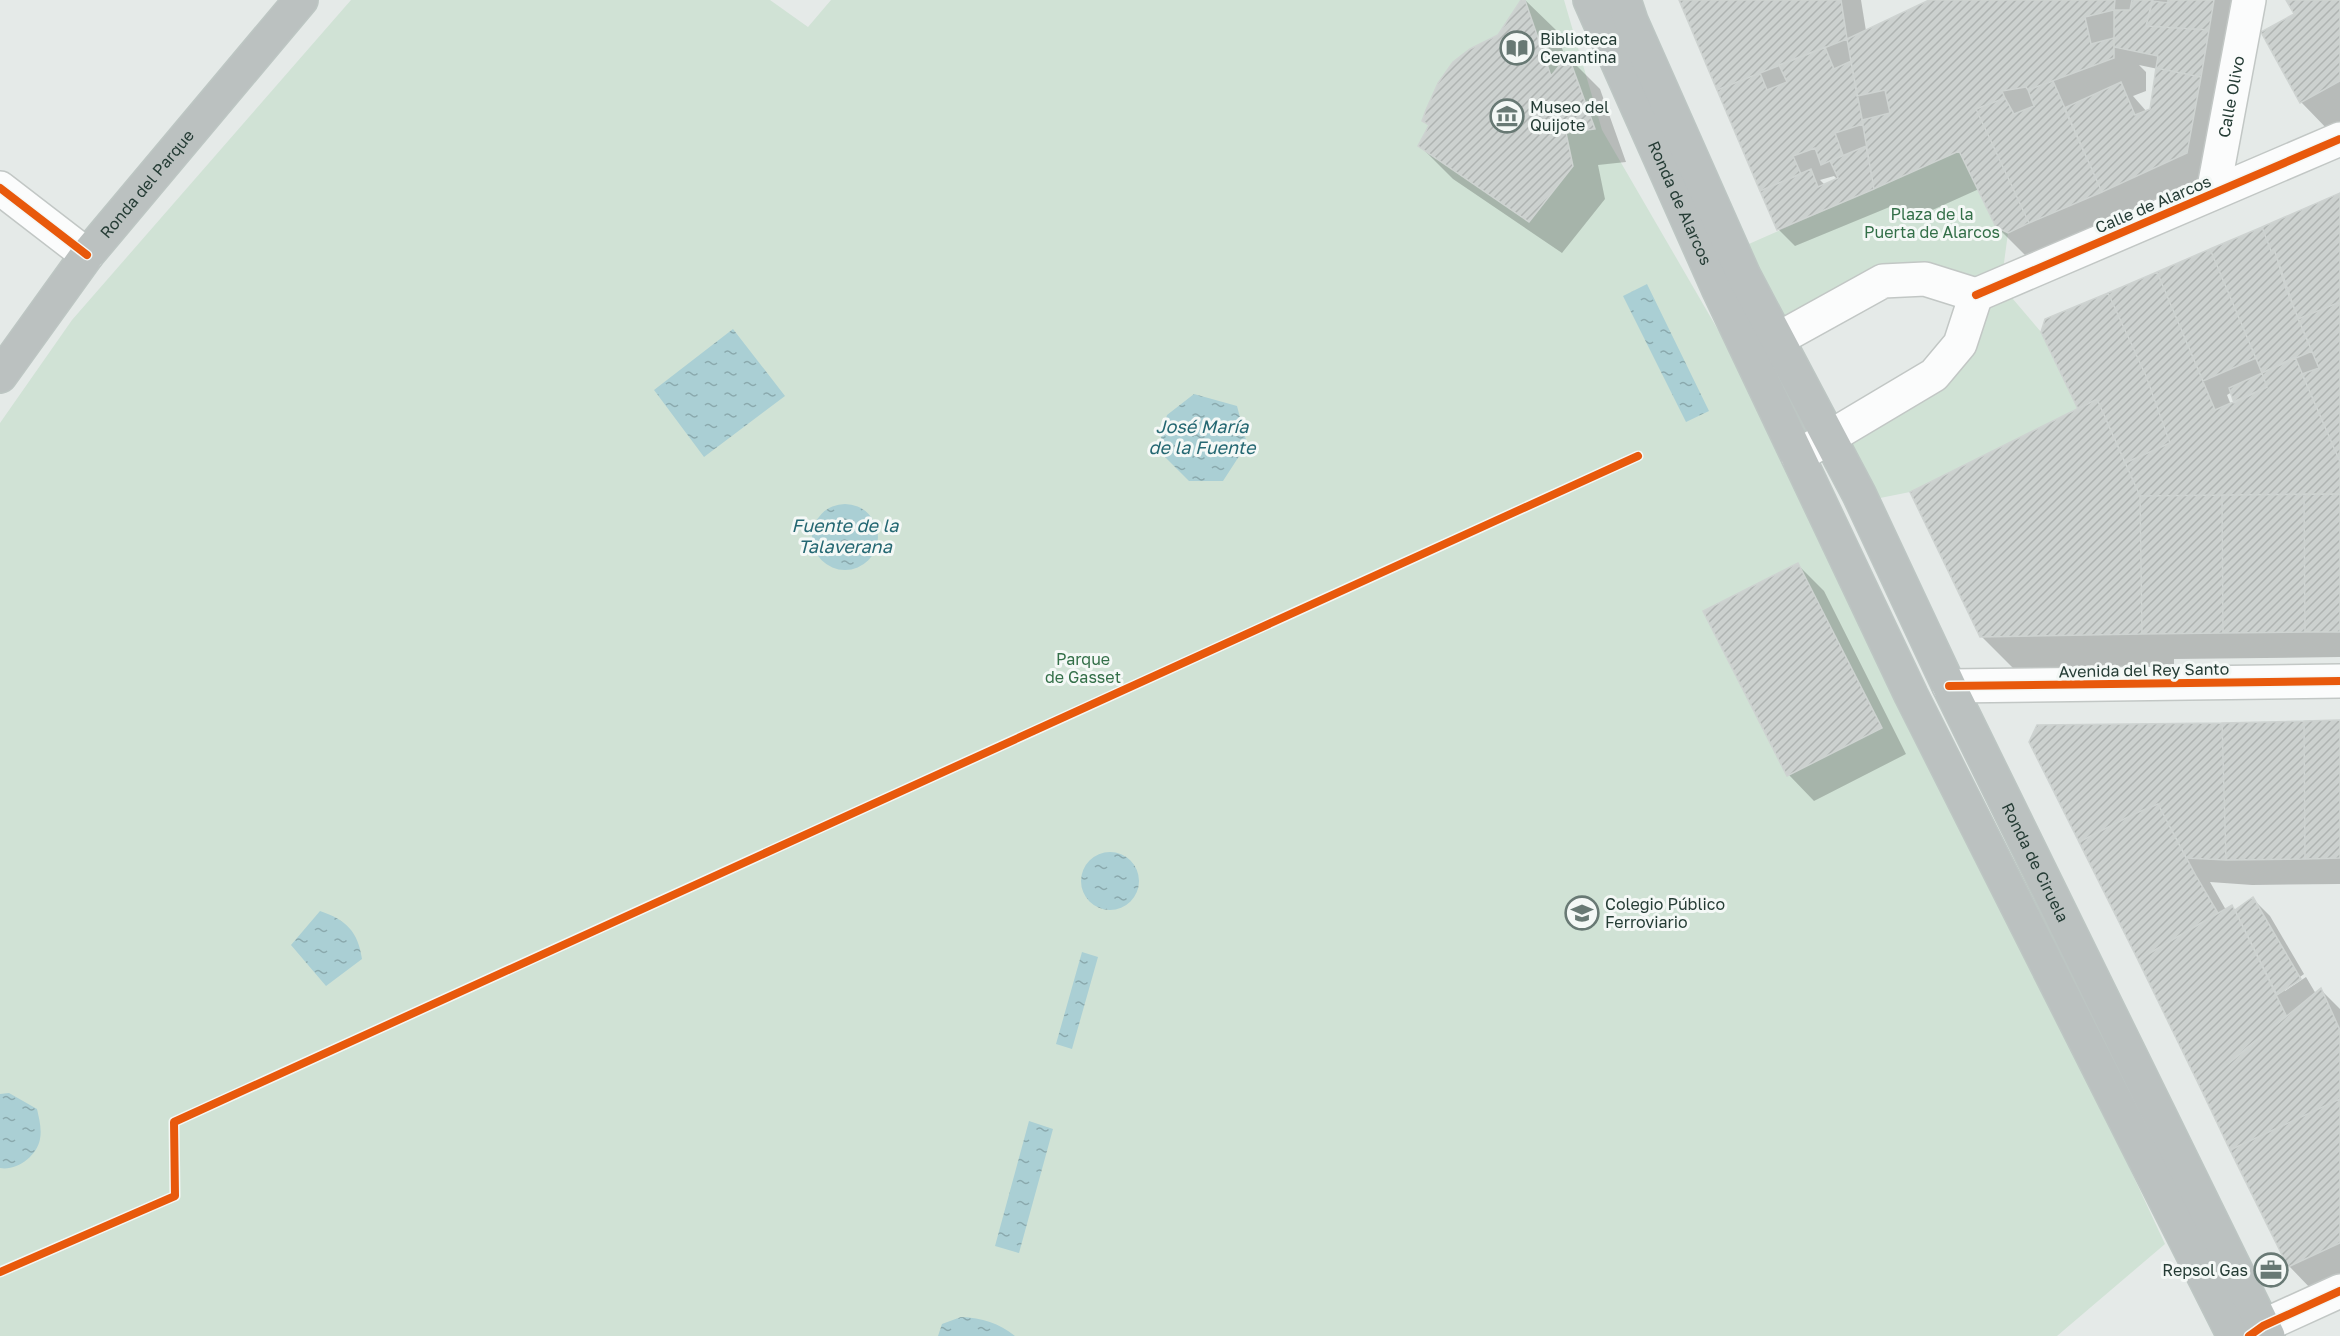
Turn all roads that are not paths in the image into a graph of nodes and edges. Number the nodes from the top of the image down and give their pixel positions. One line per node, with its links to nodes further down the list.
1 (301, 0): 8 (highway, Ronda del Parque)
2 (1590, 0): 10 (highway, Ronda de Alarcos)
3 (1624, 0): 10 (highway, Ronda de Alarcos)
4 (2249, 0): 7 (street, Calle Olivo)
5 (2340, 139): 7 (street, Calle de Alarcos)
6 (0, 188): 8 (street)
7 (2213, 193): 9 (street, Calle de Alarcos)
8 (87, 255): 11 (highway, Ronda del Parque)
9 (1976, 295): 10 (street); 13 (street)
10 (1763, 347): 12 (highway, Ronda de Alarcos); 14 (highway, Ronda de Alarcos)
11 (0, 376)
12 (1802, 388): 13 (highway, Ronda de Ciruela)
13 (1831, 438): 14 (street); 16 (highway, Ronda de Ciruela)
14 (1798, 456): 18 (highway)
15 (2340, 681): 16 (street, Avenida del Rey Santo)
16 (1949, 686): 18 (highway, Ronda de Ciruela)
17 (2340, 1292): 18 (street)
18 (2253, 1334)

